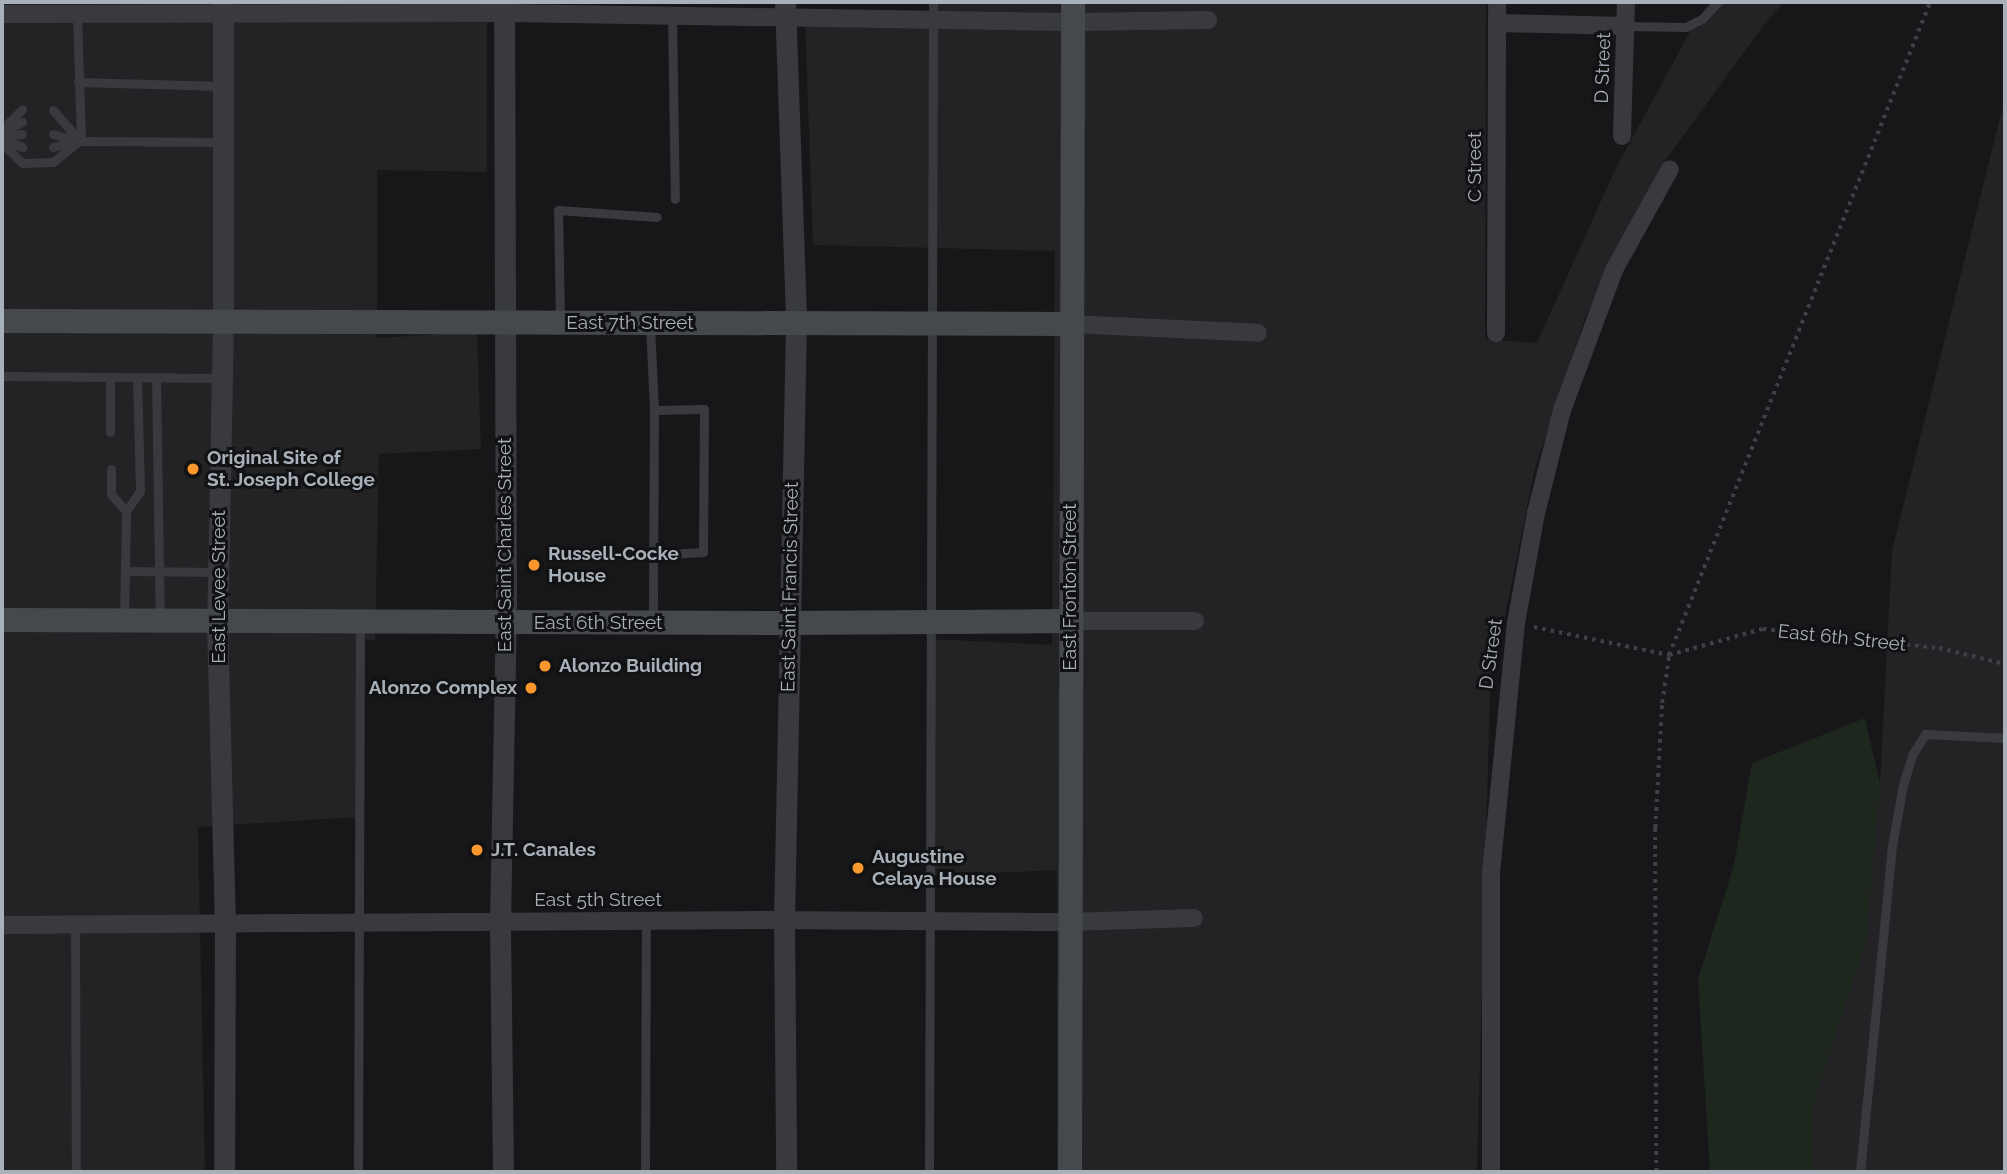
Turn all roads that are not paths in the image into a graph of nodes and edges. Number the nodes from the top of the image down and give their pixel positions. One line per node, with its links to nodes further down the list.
1 (933, 2): 18 (lane)
2 (1497, 2): 19 (street, C Street)
3 (1626, 2): 20 (street, D Street)
4 (1718, 2): 20 (lane)
5 (504, 7): 10 (street); 11 (street); 40 (street, East Saint Charles Street)
6 (121, 8): 7 (street); 12 (street)
7 (168, 8): 8 (street)
8 (223, 8): 9 (street); 22 (street, East Levee Street)
9 (342, 8): 10 (street)
10 (365, 8)
11 (644, 9): 16 (street)
12 (82, 10): 15 (street); 21 (lane)
13 (785, 10): 16 (street); 18 (street); 43 (street, East Saint Francis Street)
14 (1073, 12): 17 (street); 18 (street); 45 (main road, East Fronton Street)
15 (2, 14)
16 (672, 16): 36 (lane)
17 (1208, 20)
18 (933, 21): 44 (lane)
19 (1497, 23): 20 (street); 47 (street, C Street)
20 (1625, 26): 30 (street, D Street)
21 (78, 82): 22 (lane); 31 (lane)
22 (222, 86): 32 (street, East Levee Street)
23 (22, 110): 29 (lane)
24 (53, 110): 31 (lane)
25 (22, 121): 29 (lane)
26 (54, 121): 31 (lane)
27 (22, 134): 29 (lane)
28 (53, 134): 31 (lane)
29 (2, 136): 31 (lane); 33 (lane)
30 (1622, 136)
31 (80, 141): 32 (lane); 34 (lane)
32 (222, 142): 39 (street, East Levee Street)
33 (22, 147)
34 (53, 147)
35 (1670, 169): 91 (street, D Street)
36 (675, 199)
37 (657, 217): 41 (lane)
38 (2, 321): 39 (main road, East 7th Street)
39 (223, 322): 40 (main road, East 7th Street); 52 (street, East Levee Street)
40 (504, 323): 41 (main road, East 7th Street); 68 (street, East Saint Charles Street)
41 (560, 323): 42 (main road, East 7th Street)
42 (650, 323): 43 (main road, East 7th Street); 53 (lane)
43 (796, 323): 44 (main road, East 7th Street); 71 (street, East Saint Francis Street)
44 (931, 324): 45 (main road, East 7th Street); 69 (lane)
45 (1070, 324): 46 (street, East 7th Street); 66 (main road, East Fronton Street)
46 (1258, 333)
47 (1496, 333)
48 (2, 376): 49 (lane)
49 (110, 377): 50 (lane); 54 (lane)
50 (137, 377): 51 (lane); 56 (lane)
51 (156, 377): 52 (lane); 59 (lane)
52 (222, 378): 60 (street, East Levee Street)
53 (654, 410): 57 (lane); 57 (lane)
54 (110, 432)
55 (111, 469): 56 (lane)
56 (126, 511): 58 (lane)
57 (654, 555): 70 (lane)
58 (125, 570): 59 (lane); 62 (lane)
59 (160, 571): 60 (lane); 63 (lane)
60 (218, 572): 64 (street, East Levee Street)
61 (2, 620): 62 (main road, East 6th Street)
62 (124, 620): 63 (main road, East 6th Street)
63 (160, 621): 64 (main road, East 6th Street)
64 (217, 621): 65 (main road, East 6th Street); 77 (street, East Levee Street)
65 (360, 621): 68 (main road, East 6th Street); 78 (lane)
66 (1071, 621): 67 (street, East 6th Street); 69 (main road, East 6th Street); 80 (main road, East Fronton Street)
67 (1195, 621)
68 (506, 622): 70 (main road, East 6th Street); 79 (street, East Saint Charles Street)
69 (929, 622): 71 (main road, East 6th Street); 76 (lane)
70 (653, 623): 71 (main road, East 6th Street)
71 (788, 623): 74 (street, East Saint Francis Street)
72 (2005, 738): 92 (lane)
73 (1194, 918): 80 (street, East 5th Street)
74 (784, 920): 75 (street, East 5th Street); 76 (street, East 5th Street); 88 (street, East Saint Francis Street)
75 (646, 921): 79 (street, East 5th Street); 87 (lane)
76 (929, 921): 80 (street, East 5th Street); 89 (lane)
77 (225, 922): 78 (street, East 5th Street); 81 (street, East 5th Street); 84 (street, East Levee Street)
78 (359, 922): 79 (street, East 5th Street); 85 (lane)
79 (500, 922): 86 (street, East Saint Charles Street)
80 (1069, 922): 90 (main road, East Fronton Street)
81 (75, 924): 82 (street, East 5th Street); 83 (lane)
82 (2, 925)
83 (76, 1172)
84 (224, 1172)
85 (358, 1172)
86 (503, 1172)
87 (645, 1172)
88 (786, 1172)
89 (929, 1172)
90 (1070, 1172)
91 (1490, 1172)
92 (1860, 1172)

